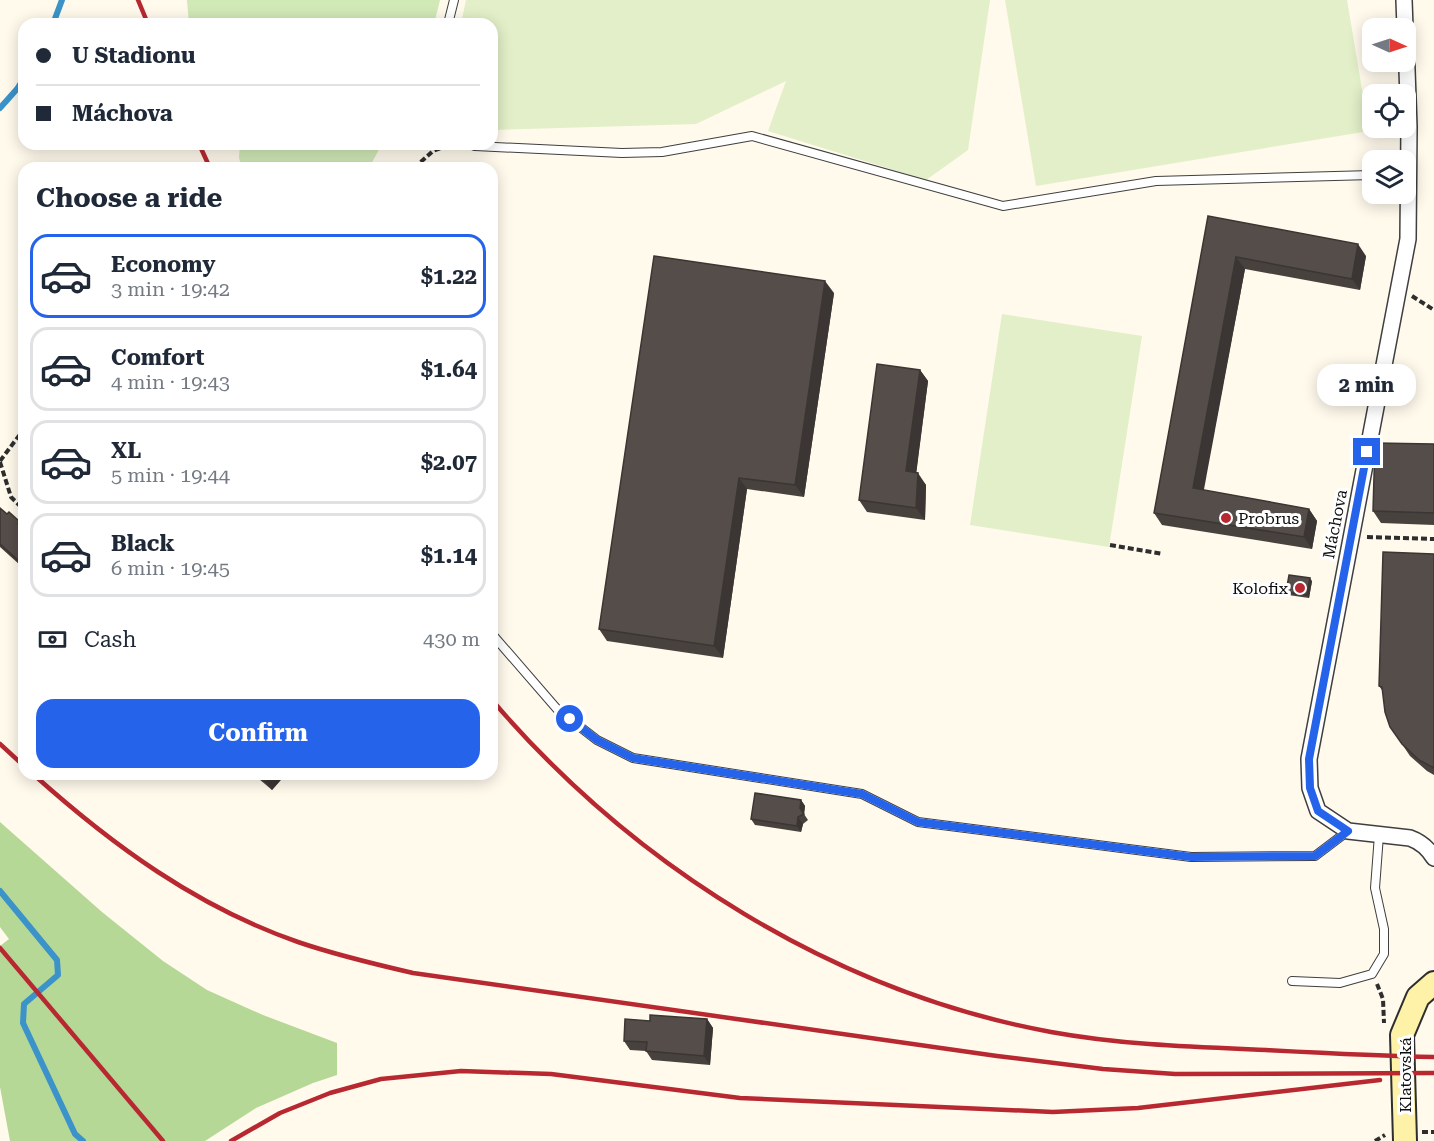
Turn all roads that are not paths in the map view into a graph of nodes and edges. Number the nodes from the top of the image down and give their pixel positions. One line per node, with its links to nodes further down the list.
1 (454, 0): 3 (lane)
2 (1404, 0): 4 (street)
3 (450, 18)
4 (1405, 18)
5 (1407, 72): 7 (street, Máchova)
6 (498, 147): 8 (lane)
7 (1408, 150)
8 (1362, 175)
9 (1407, 204): 11 (street, Máchova)
10 (498, 641): 11 (lane)
11 (1348, 831): 12 (street, Máchova)
12 (1379, 835): 13 (street, Máchova); 14 (lane)
13 (1434, 858)
14 (1292, 981)
15 (1434, 983): 16 (street, Klatovská)
16 (1406, 1141)

